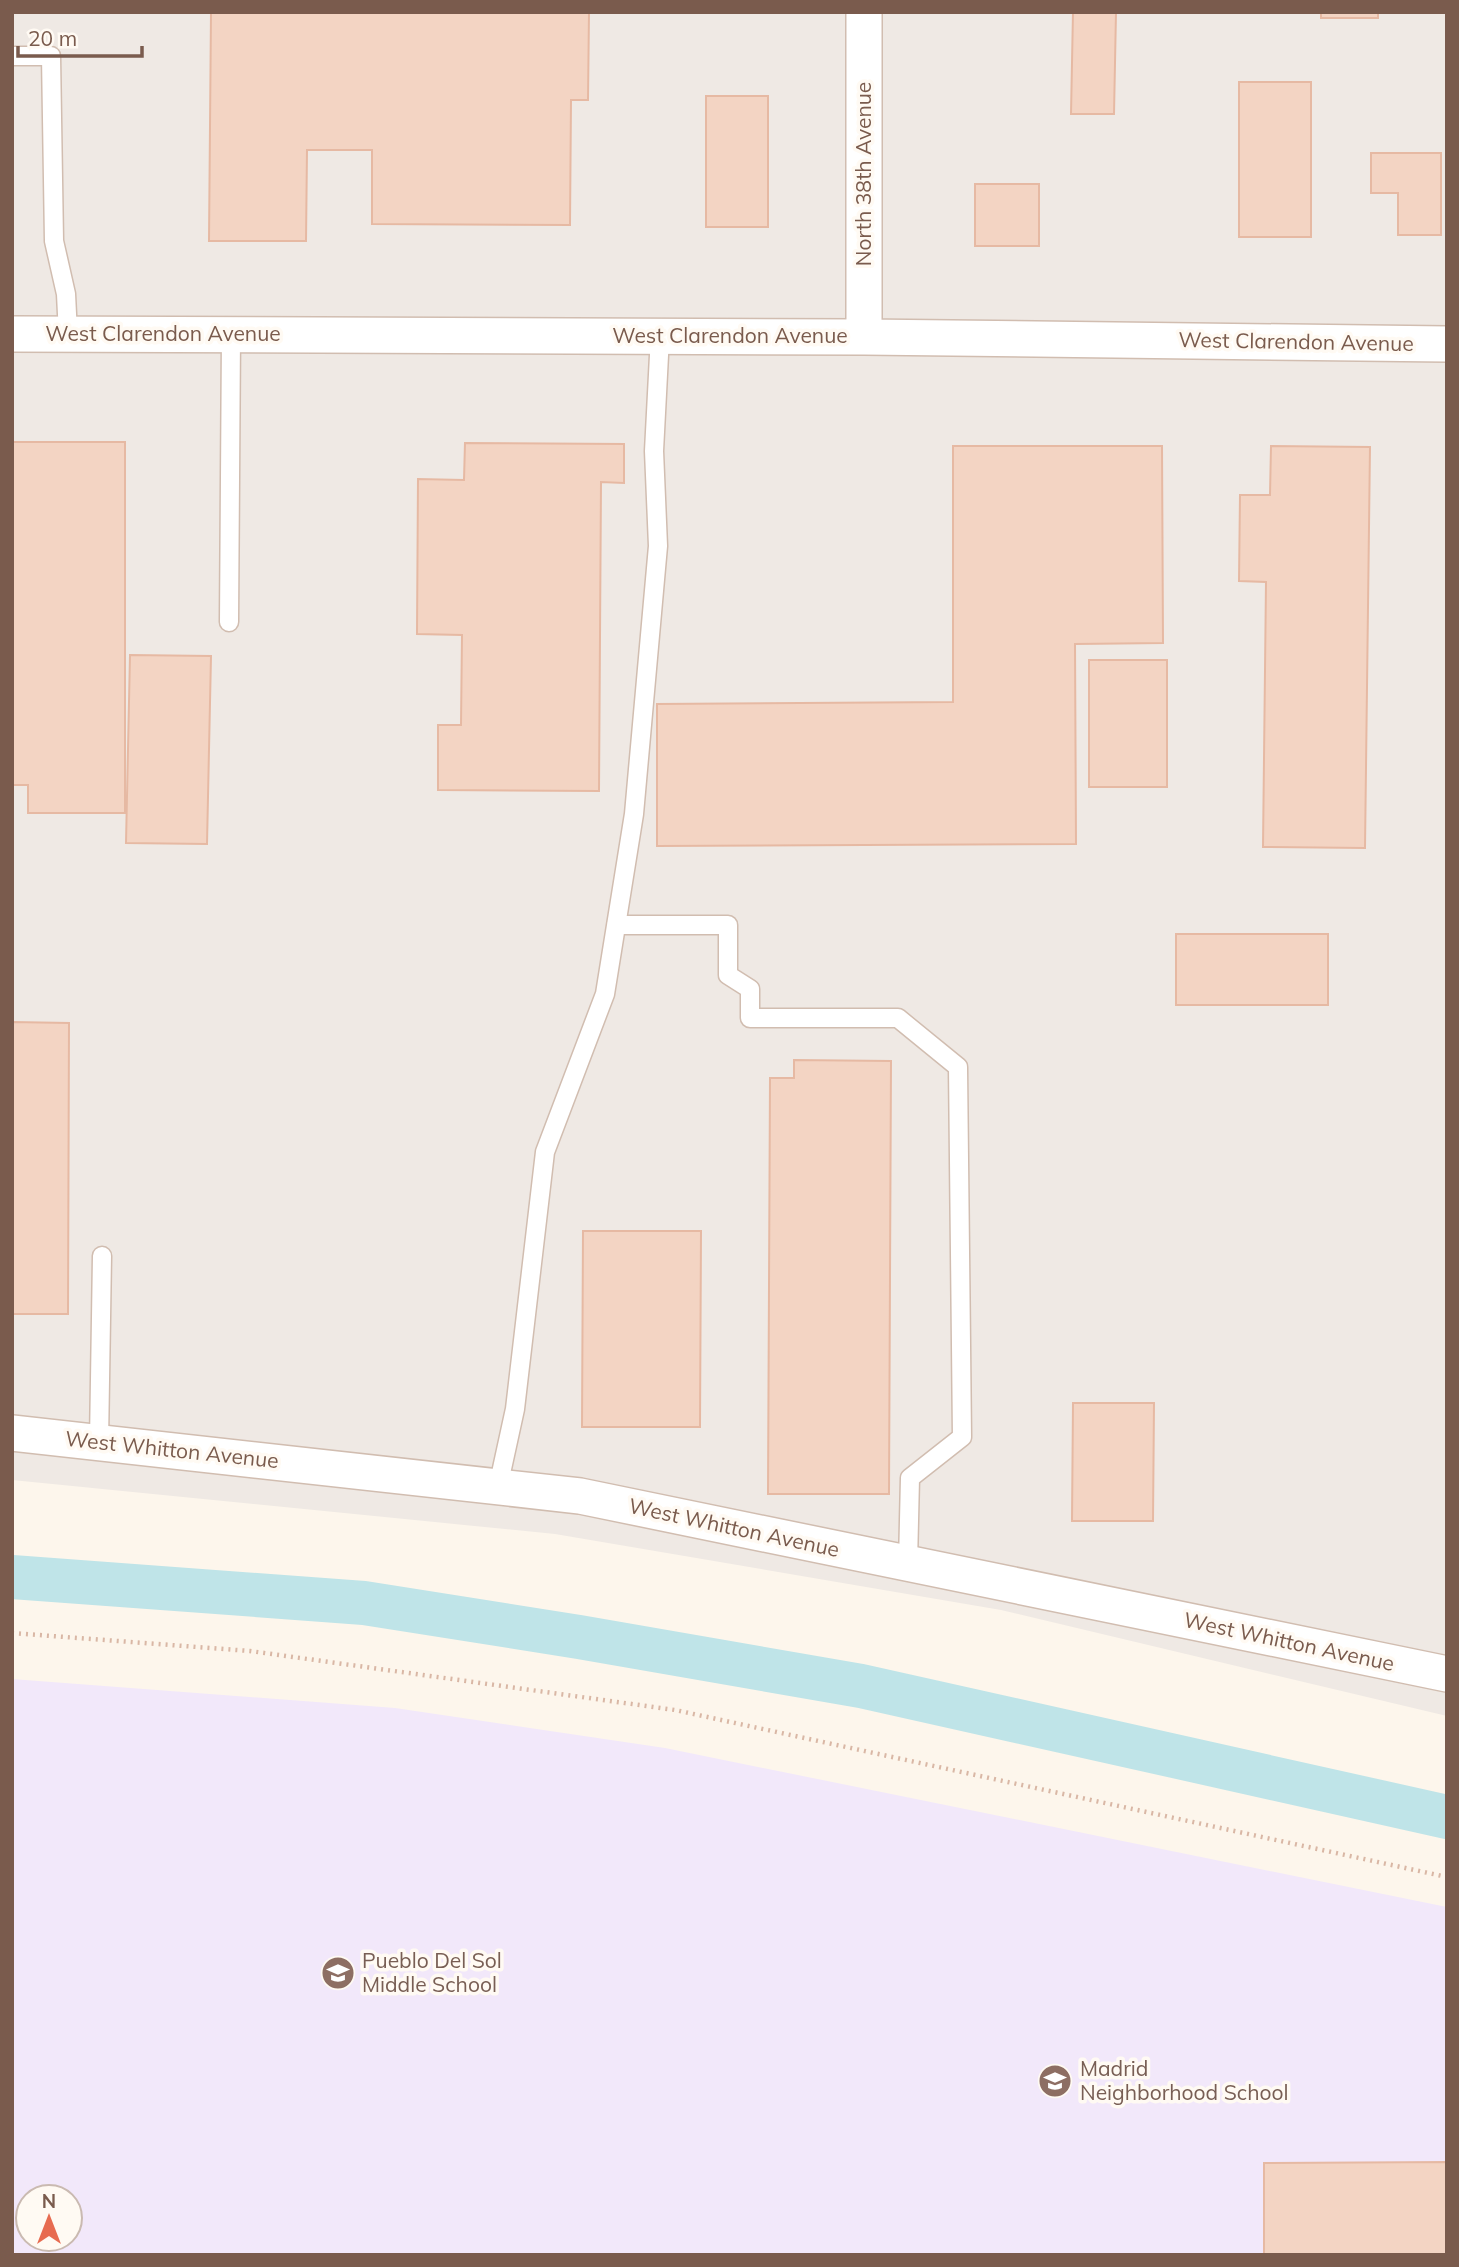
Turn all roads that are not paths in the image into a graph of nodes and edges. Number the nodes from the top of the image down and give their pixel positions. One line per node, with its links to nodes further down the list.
1 (864, 12): 7 (street, North 38th Avenue)
2 (12, 55): 4 (lane)
3 (12, 334): 4 (street, West Clarendon Avenue)
4 (68, 334): 5 (street, West Clarendon Avenue)
5 (231, 335): 6 (street, West Clarendon Avenue); 9 (lane)
6 (660, 336): 7 (street, West Clarendon Avenue); 10 (lane)
7 (864, 337): 8 (street, West Clarendon Avenue)
8 (1447, 344)
9 (229, 622)
10 (616, 925): 14 (lane); 15 (lane)
11 (102, 1256): 13 (lane)
12 (12, 1433): 13 (street, West Whitton Avenue)
13 (99, 1442): 14 (street, West Whitton Avenue)
14 (498, 1487): 15 (street, West Whitton Avenue)
15 (908, 1563): 16 (street, West Whitton Avenue)
16 (1447, 1674)

